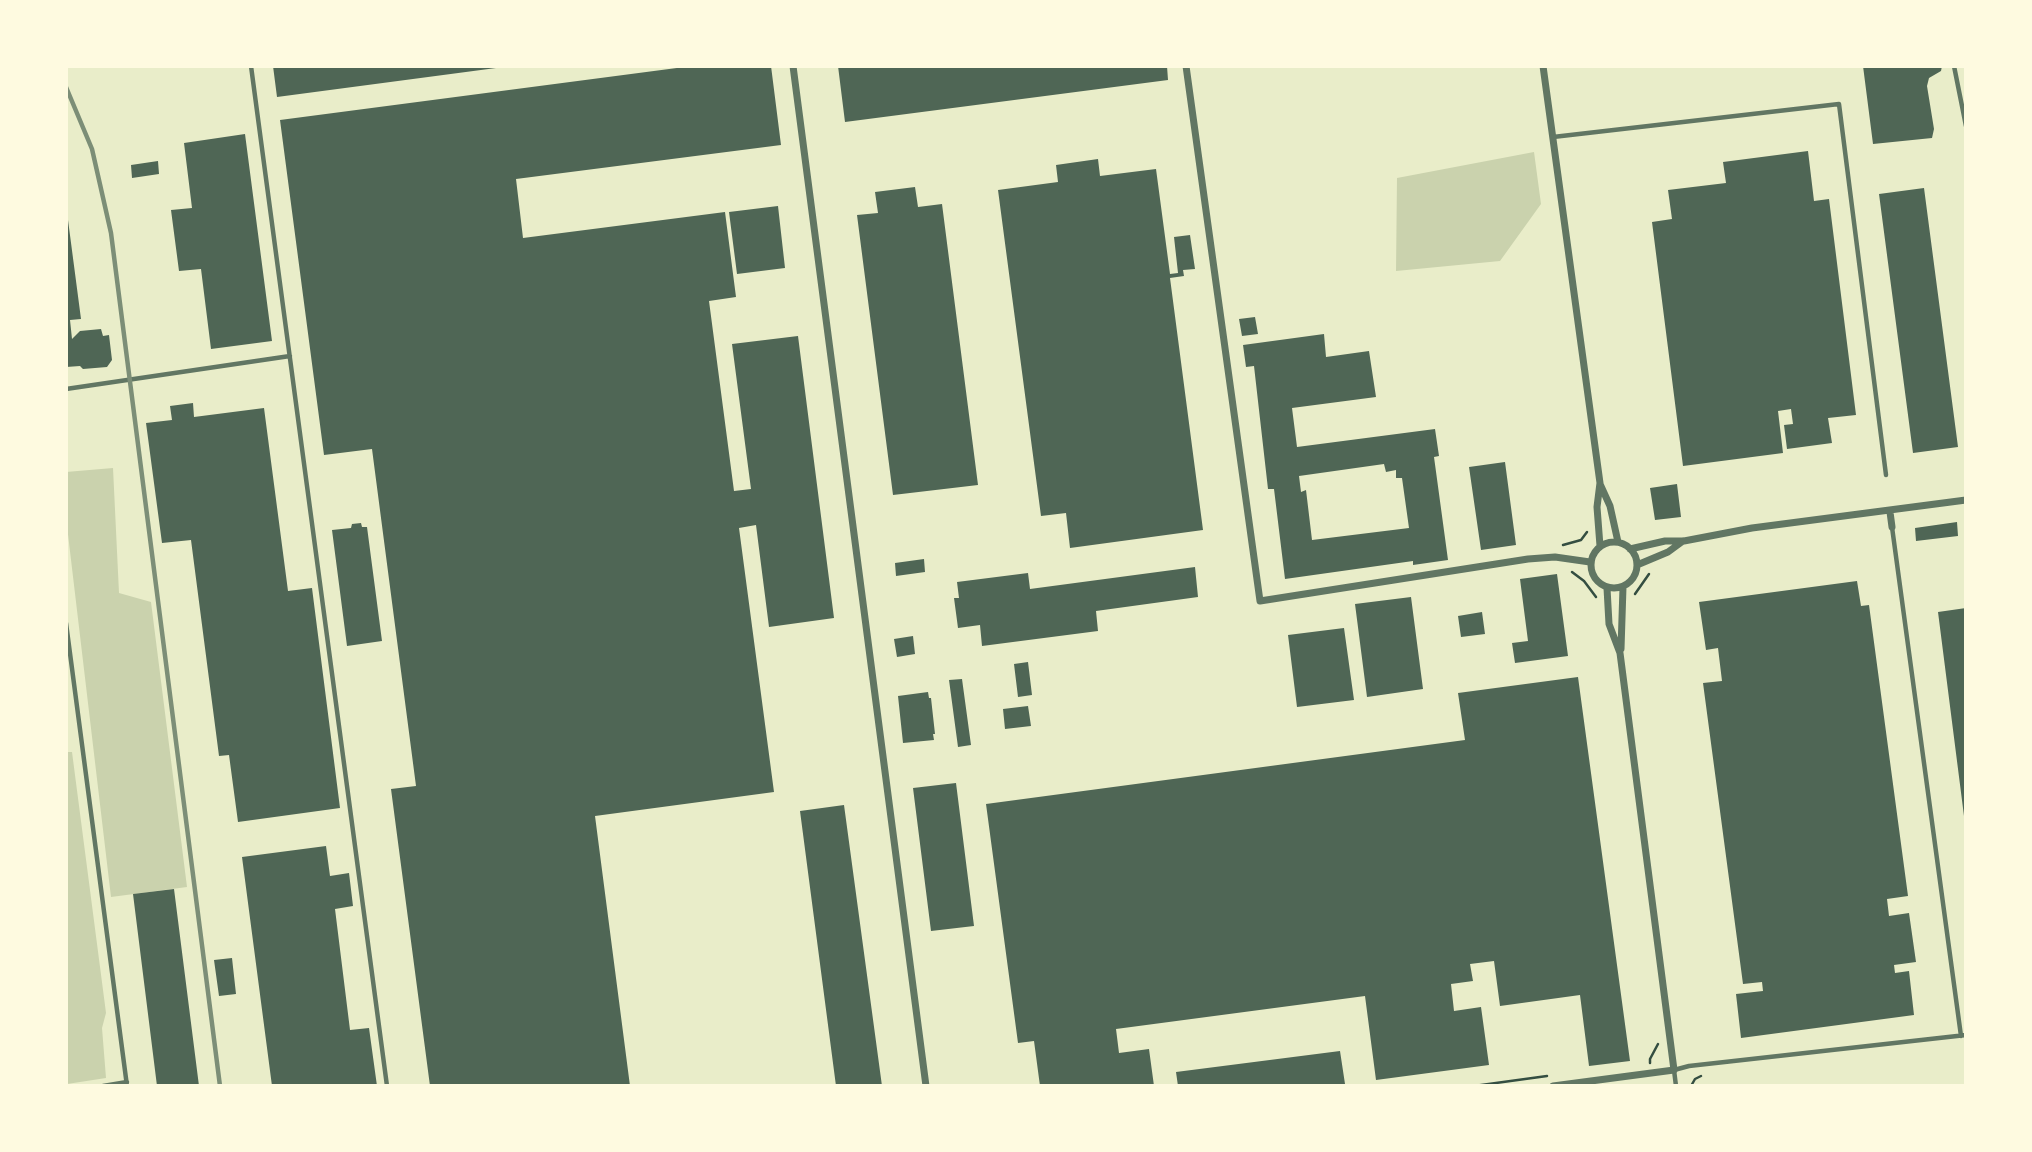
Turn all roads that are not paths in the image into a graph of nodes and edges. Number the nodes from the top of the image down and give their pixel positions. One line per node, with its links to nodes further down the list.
1 (251, 66): 8 (lane)
2 (793, 66): 31 (street)
3 (1186, 66): 19 (street)
4 (1543, 66): 7 (street)
5 (1954, 66): 6 (lane)
6 (1965, 126)
7 (1553, 137): 10 (lane); 11 (street)
8 (290, 356): 9 (lane); 30 (lane)
9 (66, 388)
10 (1886, 475)
11 (1600, 483): 16 (street); 17 (street)
12 (1965, 500): 13 (street)
13 (1890, 512): 14 (street); 15 (street)
14 (1892, 527): 26 (lane)
15 (1684, 541): 18 (street); 20 (street)
16 (1618, 542): 17 (street); 18 (street)
17 (1600, 546): 19 (street)
18 (1630, 549): 20 (street)
19 (1590, 562): 22 (street)
20 (1637, 565): 21 (street)
21 (1623, 587): 22 (street); 25 (street)
22 (1607, 588): 25 (street)
23 (66, 623): 24 (lane)
24 (68, 642): 28 (lane)
25 (1620, 653): 27 (street)
26 (1963, 1036): 27 (lane)
27 (1674, 1070): 32 (street); 33 (lane)
28 (127, 1084): 29 (lane)
29 (103, 1086)
30 (387, 1086)
31 (926, 1086)
32 (1553, 1086)
33 (1676, 1086)

